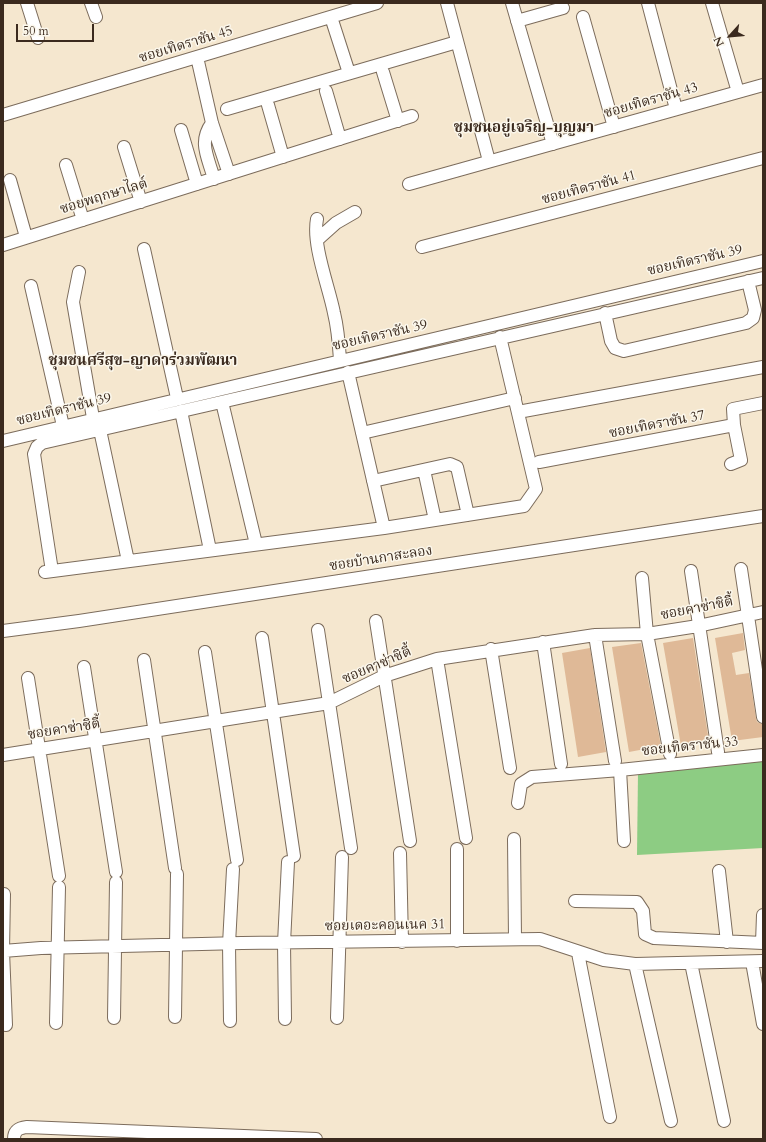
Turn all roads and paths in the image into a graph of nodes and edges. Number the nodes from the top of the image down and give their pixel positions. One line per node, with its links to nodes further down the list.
1 (27, 3): 14 (street)
2 (91, 3): 10 (street)
3 (378, 3): 8 (street, ซอยเทิดราชัน 45)
4 (447, 3): 15 (street)
5 (512, 3): 13 (street)
6 (648, 3): 24 (street)
7 (712, 3): 21 (street)
8 (344, 8): 11 (street, ซอยเทิดราชัน 45)
9 (563, 8): 13 (street)
10 (96, 17)
11 (331, 17): 16 (street, ซอยเทิดราชัน 45); 18 (street)
12 (583, 17): 29 (street)
13 (517, 21): 32 (street)
14 (38, 38)
15 (457, 42): 18 (street); 36 (street)
16 (197, 57): 25 (street, ซอยเทิดราชัน 45); 28 (street)
17 (383, 72): 27 (street)
18 (349, 74): 23 (street)
19 (763, 85): 21 (street, ซอยเทิดราชัน 43)
20 (326, 91): 31 (street)
21 (738, 92): 24 (street, ซอยเทิดราชัน 43)
22 (268, 105): 34 (street)
23 (227, 109)
24 (676, 109): 29 (street, ซอยเทิดราชัน 43)
25 (3, 115)
26 (412, 116): 27 (street, ซอยพฤกษาไลต์)
27 (398, 121): 31 (street, ซอยพฤกษาไลต์)
28 (212, 122): 38 (street); 39 (street)
29 (614, 127): 32 (street, ซอยเทิดราชัน 43)
30 (182, 130): 41 (street)
31 (340, 139): 34 (street, ซอยพฤกษาไลต์)
32 (553, 144): 36 (street, ซอยเทิดราชัน 43)
33 (124, 147): 43 (street)
34 (283, 157): 38 (street, ซอยพฤกษาไลต์)
35 (763, 158): 50 (street, ซอยเทิดราชัน 41)
36 (490, 161): 42 (street, ซอยเทิดราชัน 43)
37 (66, 164): 46 (street)
38 (229, 174): 39 (street, ซอยพฤกษาไลต์)
39 (214, 179): 41 (street, ซอยพฤกษาไลต์)
40 (10, 180): 47 (street)
41 (197, 184): 43 (street, ซอยพฤกษาไลต์)
42 (409, 184)
43 (141, 202): 46 (street, ซอยพฤกษาไลต์)
44 (355, 212): 48 (street)
45 (317, 219): 48 (street)
46 (83, 220): 47 (street, ซอยพฤกษาไลต์)
47 (26, 237): 49 (street, ซอยพฤกษาไลต์)
48 (317, 240): 59 (street)
49 (3, 245)
50 (422, 247)
51 (144, 248): 62 (street)
52 (763, 261): 59 (street, ซอยเทิดราชัน 39)
53 (79, 272): 68 (street)
54 (763, 278): 55 (street)
55 (748, 281): 57 (street); 57 (street)
56 (31, 286): 70 (street)
57 (605, 313): 58 (street)
58 (500, 337): 61 (street); 63 (street)
59 (340, 360): 62 (street, ซอยเทิดราชัน 39)
60 (763, 367): 67 (street)
61 (348, 372): 64 (street); 72 (street)
62 (177, 398): 68 (street, ซอยเทิดราชัน 39)
63 (515, 398): 67 (street); 72 (street)
64 (222, 402): 66 (street); 82 (street)
65 (763, 403): 69 (street)
66 (181, 411): 71 (street); 83 (street)
67 (518, 412): 78 (street)
68 (94, 418): 70 (street, ซอยเทิดราชัน 39)
69 (734, 425): 74 (street, ซอยเทิดราชัน 37); 75 (street)
70 (62, 426): 73 (street, ซอยเทิดราชัน 39)
71 (100, 430): 84 (street); 84 (street)
72 (362, 433): 77 (street)
73 (3, 441)
74 (539, 462)
75 (731, 464)
76 (424, 470): 77 (street); 78 (street); 80 (street)
77 (373, 481): 81 (street)
78 (468, 515): 80 (street)
79 (763, 516): 93 (street, ซอยบ้านกาสะลอง)
80 (435, 520): 81 (street)
81 (384, 528): 82 (street)
82 (256, 544): 83 (street)
83 (210, 550): 84 (street)
84 (128, 561)
85 (741, 569): 89 (street)
86 (691, 571): 91 (street)
87 (642, 578): 94 (street)
88 (763, 612): 89 (street, ซอยคาซ่าซิตี้)
89 (748, 614): 91 (street, ซอยคาซ่าซิตี้); 107 (street)
90 (376, 621): 103 (street)
91 (698, 626): 94 (street, ซอยคาซ่าซิตี้); 112 (street)
92 (318, 630): 105 (street)
93 (3, 631)
94 (647, 634): 95 (street, ซอยคาซ่าซิตี้); 113 (street)
95 (595, 635): 97 (street, ซอยคาซ่าซิตี้); 117 (street)
96 (262, 638): 106 (street)
97 (543, 642): 98 (street, ซอยคาซ่าซิตี้); 116 (street)
98 (491, 650): 100 (street, ซอยคาซ่าซิตี้); 118 (street)
99 (205, 652): 108 (street)
100 (437, 659): 103 (street, ซอยคาซ่าซิตี้); 120 (street)
101 (144, 660): 109 (street)
102 (84, 667): 110 (street)
103 (384, 676): 105 (street, ซอยคาซ่าซิตี้); 122 (street)
104 (28, 678): 111 (street)
105 (329, 703): 106 (street, ซอยคาซ่าซิตี้); 124 (street)
106 (273, 713): 108 (street, ซอยคาซ่าซิตี้); 138 (street)
107 (763, 717)
108 (215, 722): 109 (street, ซอยคาซ่าซิตี้); 139 (street)
109 (154, 731): 110 (street, ซอยคาซ่าซิตี้); 140 (street)
110 (95, 740): 111 (street, ซอยคาซ่าซิตี้); 141 (street)
111 (39, 749): 115 (street, ซอยคาซ่าซิตี้); 142 (street)
112 (718, 752)
113 (670, 754)
114 (763, 754): 117 (street, ซอยเทิดราชัน 33)
115 (3, 755)
116 (561, 764)
117 (618, 765): 119 (street, ซอยเทิดราชัน 33); 123 (street)
118 (510, 768)
119 (518, 803)
120 (466, 838)
121 (514, 839): 132 (street)
122 (410, 841)
123 (624, 841)
124 (351, 848)
125 (457, 848): 133 (street)
126 (400, 853): 135 (street)
127 (342, 857): 134 (street)
128 (719, 871): 136 (street)
129 (4, 894): 143 (street)
130 (575, 901): 136 (street)
131 (763, 915): 137 (street)
132 (515, 939): 133 (street, ซอยเดอะคอนเนค 31); 144 (street, ซอยเดอะคอนเนค 31)
133 (457, 941): 135 (street, ซอยเดอะคอนเนค 31)
134 (339, 942): 135 (street, ซอยเดอะคอนเนค 31); 138 (street, ซอยเดอะคอนเนค 31); 150 (street)
135 (402, 942)
136 (727, 942): 137 (street)
137 (763, 942)
138 (284, 943): 139 (street, ซอยเดอะคอนเนค 31); 151 (street)
139 (230, 944): 140 (street, ซอยเดอะคอนเนค 31); 152 (street)
140 (176, 945): 141 (street, ซอยเดอะคอนเนค 31); 148 (street)
141 (116, 947): 142 (street, ซอยเดอะคอนเนค 31); 149 (street)
142 (58, 948): 143 (street, ซอยเดอะคอนเนค 31); 153 (street)
143 (3, 951): 155 (street)
144 (578, 953): 147 (street, ซอยเดอะคอนเนค 31); 156 (street)
145 (758, 962): 146 (street, ซอยเดอะคอนเนค 31); 154 (street)
146 (691, 963): 147 (street, ซอยเดอะคอนเนค 31); 158 (street)
147 (635, 964): 157 (street)
148 (175, 1017)
149 (114, 1018)
150 (337, 1018)
151 (285, 1020)
152 (230, 1021)
153 (56, 1023)
154 (763, 1024)
155 (6, 1025)
156 (610, 1117)
157 (671, 1121)
158 (724, 1121)
159 (115, 1135): 160 (street); 162 (street)
160 (156, 1136): 161 (street)
161 (212, 1137): 163 (street)
162 (14, 1138)
163 (312, 1139): 164 (street)
164 (316, 1139)

